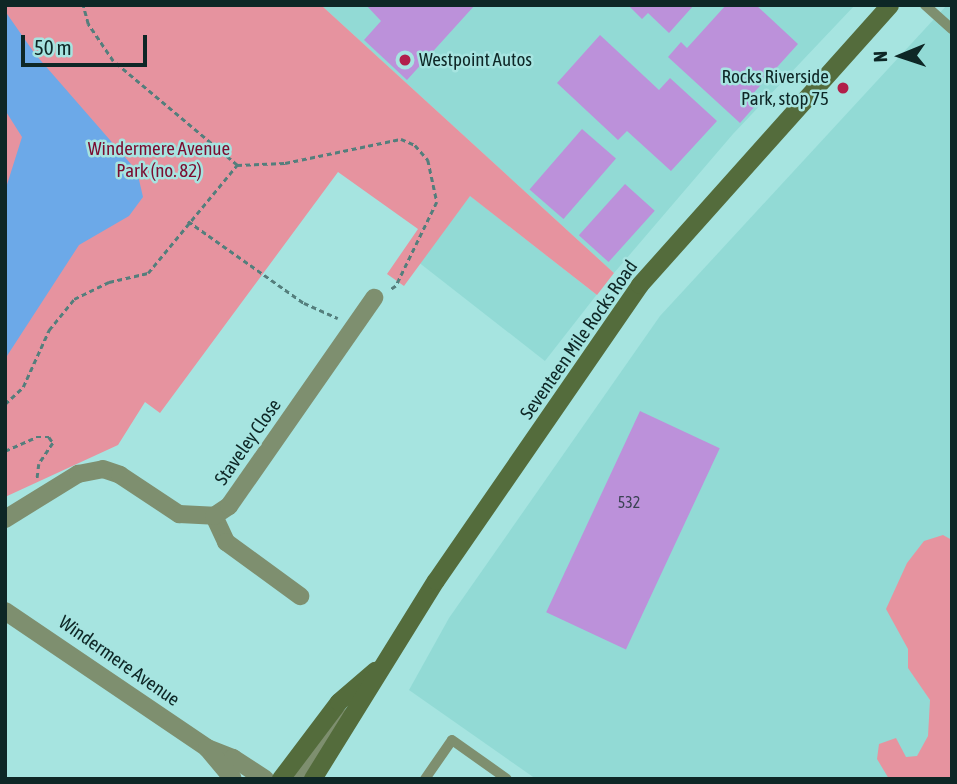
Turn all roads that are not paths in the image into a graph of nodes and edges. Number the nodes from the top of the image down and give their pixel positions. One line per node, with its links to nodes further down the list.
1 (890, 5): 9 (main road, Seventeen Mile Rocks Road)
2 (925, 5): 3 (lane)
3 (952, 29)
4 (374, 298): 5 (street, Staveley Close)
5 (214, 516): 6 (street); 7 (street)
6 (5, 519)
7 (299, 596)
8 (5, 611): 11 (street, Windermere Avenue)
9 (388, 660): 10 (main road, Seventeen Mile Rocks Road); 14 (main road, Seventeen Mile Rocks Road)
10 (354, 714): 15 (street); 16 (main road, Seventeen Mile Rocks Road)
11 (207, 748): 12 (street); 13 (street)
12 (233, 779)
13 (265, 779)
14 (281, 779)
15 (299, 779)
16 (313, 779)
17 (425, 779): 18 (lane)
18 (507, 779)

